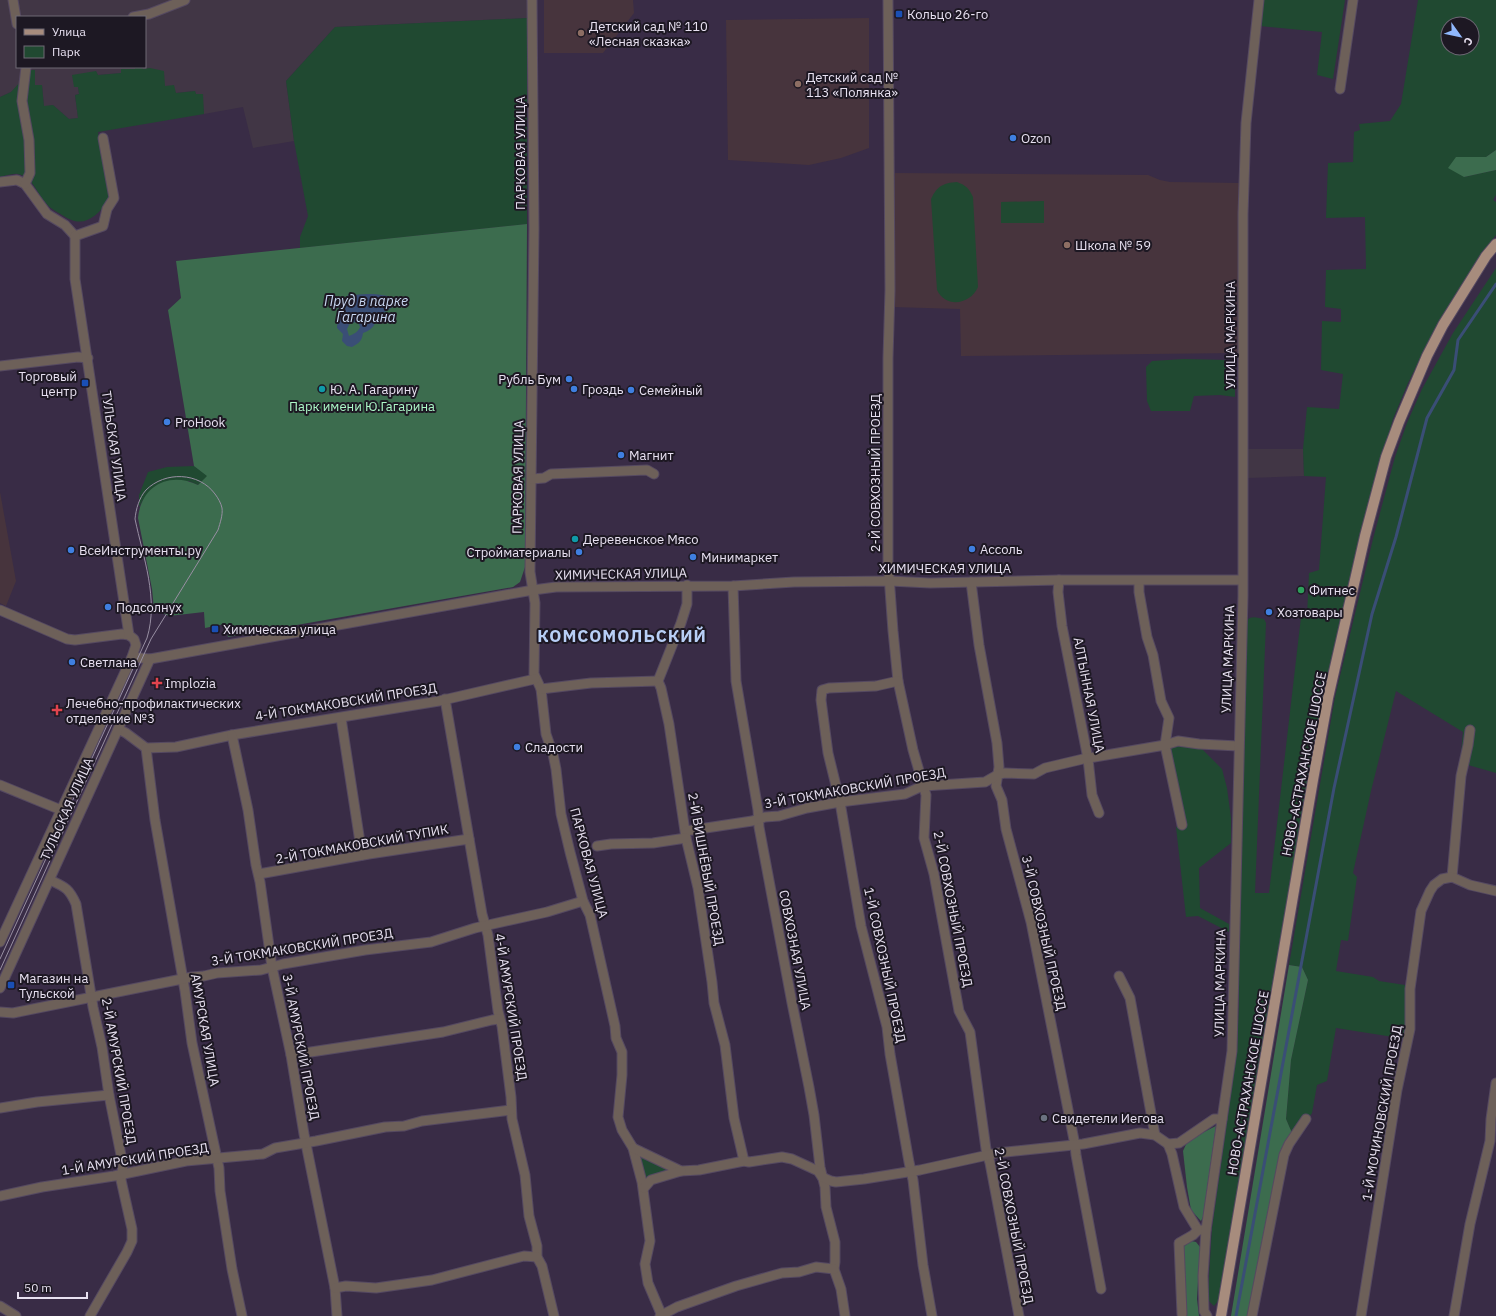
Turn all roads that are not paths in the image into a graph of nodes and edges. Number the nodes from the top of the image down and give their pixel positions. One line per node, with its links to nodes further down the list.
1 (13, 0): 8 (street)
2 (185, 0): 7 (street)
3 (532, 0): 19 (street, ПАРКОВАЯ УЛИЦА)
4 (888, 0): 23 (street, 2-Й СОВХОЗНЫЙ ПРОЕЗД)
5 (1259, 0): 22 (street, УЛИЦА МАРКИНА)
6 (1353, 0): 10 (street)
7 (138, 16)
8 (16, 18)
9 (26, 68): 13 (street)
10 (1340, 89)
11 (103, 138): 14 (street)
12 (0, 182): 13 (street)
13 (25, 184): 14 (street)
14 (75, 236): 16 (street, ТУЛЬСКАЯ УЛИЦА)
15 (1496, 244): 109 (main road, НОВО-АСТРАХАНСКОЕ ШОССЕ)
16 (88, 358): 17 (street); 29 (street, ТУЛЬСКАЯ УЛИЦА)
17 (0, 366)
18 (654, 474): 19 (street)
19 (532, 479): 27 (street, ПАРКОВАЯ УЛИЦА)
20 (1059, 580): 21 (street, ХИМИЧЕСКАЯ УЛИЦА); 24 (street, ХИМИЧЕСКАЯ УЛИЦА); 44 (street, АЛТЫННАЯ УЛИЦА)
21 (1139, 580): 22 (street, ХИМИЧЕСКАЯ УЛИЦА); 41 (street)
22 (1242, 580): 42 (street, УЛИЦА МАРКИНА)
23 (890, 581): 24 (street, ХИМИЧЕСКАЯ УЛИЦА); 26 (street, ХИМИЧЕСКАЯ УЛИЦА); 33 (street, 2-Й СОВХОЗНЫЙ ПРОЕЗД)
24 (971, 582): 45 (street, 3-Й СОВХОЗНЫЙ ПРОЕЗД)
25 (687, 585): 26 (street, ХИМИЧЕСКАЯ УЛИЦА); 27 (street, ХИМИЧЕСКАЯ УЛИЦА); 34 (street)
26 (733, 586): 51 (street, СОВХОЗНАЯ УЛИЦА)
27 (533, 590): 31 (street, ХИМИЧЕСКАЯ УЛИЦА); 32 (street, ПАРКОВАЯ УЛИЦА)
28 (0, 610): 29 (street)
29 (129, 635): 30 (street, ТУЛЬСКАЯ УЛИЦА)
30 (132, 657): 31 (street); 49 (street, ТУЛЬСКАЯ УЛИЦА)
31 (150, 658): 38 (street, ТУЛЬСКАЯ УЛИЦА)
32 (536, 679): 35 (street, ПАРКОВАЯ УЛИЦА); 36 (street, 4-Й ТОКМАКОВСКИЙ ПРОЕЗД)
33 (898, 681): 47 (street, 2-Й СОВХОЗНЫЙ ПРОЕЗД); 48 (street, 1-Й СОВХОЗНЫЙ ПРОЕЗД)
34 (658, 682): 35 (street); 53 (street, 2-Й ВИШНЁВЫЙ ПРОЕЗД)
35 (541, 689): 61 (street, ПАРКОВАЯ УЛИЦА)
36 (445, 699): 37 (street, 4-Й ТОКМАКОВСКИЙ ПРОЕЗД); 54 (street, 4-Й АМУРСКИЙ ПРОЕЗД)
37 (340, 718): 40 (street, 4-Й ТОКМАКОВСКИЙ ПРОЕЗД); 56 (street)
38 (118, 729): 43 (street); 59 (street, ТУЛЬСКАЯ УЛИЦА)
39 (1470, 730): 58 (street)
40 (232, 735): 43 (street, 4-Й ТОКМАКОВСКИЙ ПРОЕЗД); 57 (street, 3-Й АМУРСКИЙ ПРОЕЗД)
41 (1165, 746): 42 (street, 3-Й ТОКМАКОВСКИЙ ПРОЕЗД); 44 (street, 3-Й ТОКМАКОВСКИЙ ПРОЕЗД); 52 (street)
42 (1238, 746): 76 (street, УЛИЦА МАРКИНА)
43 (146, 748): 66 (street, АМУРСКАЯ УЛИЦА)
44 (1088, 759): 45 (street, 3-Й ТОКМАКОВСКИЙ ПРОЕЗД); 50 (street, АЛТЫННАЯ УЛИЦА)
45 (998, 774): 47 (street, 3-Й ТОКМАКОВСКИЙ ПРОЕЗД); 81 (street, 3-Й СОВХОЗНЫЙ ПРОЕЗД)
46 (0, 785): 49 (street)
47 (924, 786): 48 (street, 3-Й ТОКМАКОВСКИЙ ПРОЕЗД); 83 (street, 2-Й СОВХОЗНЫЙ ПРОЕЗД)
48 (840, 802): 51 (street, 3-Й ТОКМАКОВСКИЙ ПРОЕЗД); 87 (street, 1-Й СОВХОЗНЫЙ ПРОЕЗД)
49 (61, 810): 63 (street, ТУЛЬСКАЯ УЛИЦА)
50 (1099, 813)
51 (758, 818): 53 (street, 3-Й ТОКМАКОВСКИЙ ПРОЕЗД); 89 (street, СОВХОЗНАЯ УЛИЦА)
52 (1182, 825)
53 (686, 835): 55 (street, 3-Й ТОКМАКОВСКИЙ ПРОЕЗД); 85 (street, 2-Й ВИШНЁВЫЙ ПРОЕЗД)
54 (469, 838): 56 (street, 2-Й ТОКМАКОВСКИЙ ТУПИК); 62 (street, 4-Й АМУРСКИЙ ПРОЕЗД)
55 (597, 846)
56 (362, 855): 57 (street, 2-Й ТОКМАКОВСКИЙ ТУПИК)
57 (258, 874): 64 (street, 3-Й АМУРСКИЙ ПРОЕЗД)
58 (1452, 877): 60 (street); 111 (street, 1-Й МОЧИНОВСКИЙ ПРОЕЗД)
59 (50, 880): 67 (street, ТУЛЬСКАЯ УЛИЦА); 68 (street, 2-Й АМУРСКИЙ ПРОЕЗД)
60 (1496, 891)
61 (583, 901): 62 (street, 3-Й ТОКМАКОВСКИЙ ПРОЕЗД); 82 (street, ПАРКОВАЯ УЛИЦА)
62 (484, 926): 64 (street, 3-Й ТОКМАКОВСКИЙ ПРОЕЗД); 70 (street, 4-Й АМУРСКИЙ ПРОЕЗД)
63 (0, 942)
64 (272, 967): 66 (street, 3-Й ТОКМАКОВСКИЙ ПРОЕЗД); 71 (street, 3-Й АМУРСКИЙ ПРОЕЗД)
65 (1119, 976): 78 (street)
66 (183, 979): 68 (street, 3-Й ТОКМАКОВСКИЙ ПРОЕЗД); 84 (street, АМУРСКАЯ УЛИЦА)
67 (0, 988)
68 (92, 997): 69 (street, 3-Й ТОКМАКОВСКИЙ ПРОЕЗД); 73 (street, 2-Й АМУРСКИЙ ПРОЕЗД)
69 (0, 1012)
70 (499, 1019): 71 (street); 75 (street, 4-Й АМУРСКИЙ ПРОЕЗД)
71 (292, 1055): 79 (street, 3-Й АМУРСКИЙ ПРОЕЗД)
72 (1496, 1084): 112 (street)
73 (109, 1095): 74 (street); 88 (street, 2-Й АМУРСКИЙ ПРОЕЗД)
74 (0, 1108)
75 (511, 1110): 79 (street, 1-Й АМУРСКИЙ ПРОЕЗД); 93 (street, 4-Й АМУРСКИЙ ПРОЕЗД)
76 (1222, 1119): 80 (street); 92 (street, УЛИЦА МАРКИНА)
77 (1306, 1119): 110 (street)
78 (1155, 1135): 80 (street); 81 (street)
79 (306, 1143): 84 (street, 1-Й АМУРСКИЙ ПРОЕЗД); 95 (street, 3-Й АМУРСКИЙ ПРОЕЗД)
80 (1168, 1144): 92 (street)
81 (1075, 1145): 83 (street); 96 (street, 3-Й СОВХОЗНЫЙ ПРОЕЗД)
82 (633, 1148): 86 (street); 90 (street, ПАРКОВАЯ УЛИЦА)
83 (988, 1155): 87 (street); 107 (street, 2-Й СОВХОЗНЫЙ ПРОЕЗД)
84 (217, 1158): 88 (street, 1-Й АМУРСКИЙ ПРОЕЗД); 101 (street, АМУРСКАЯ УЛИЦА)
85 (744, 1161): 86 (street); 89 (street)
86 (681, 1171): 90 (street)
87 (912, 1171): 89 (street); 106 (street, 1-Й СОВХОЗНЫЙ ПРОЕЗД)
88 (123, 1174): 91 (street, 1-Й АМУРСКИЙ ПРОЕЗД); 100 (street, 2-Й АМУРСКИЙ ПРОЕЗД)
89 (822, 1177): 94 (street, СОВХОЗНАЯ УЛИЦА)
90 (644, 1188): 104 (street, ПАРКОВАЯ УЛИЦА)
91 (0, 1196)
92 (1202, 1230): 98 (street); 108 (street, УЛИЦА МАРКИНА)
93 (537, 1257): 95 (street); 103 (street, 4-Й АМУРСКИЙ ПРОЕЗД)
94 (834, 1269): 104 (street); 105 (street, СОВХОЗНАЯ УЛИЦА)
95 (336, 1288): 102 (street, 3-Й АМУРСКИЙ ПРОЕЗД)
96 (1101, 1289)
97 (0, 1306): 99 (street)
98 (1182, 1314)
99 (16, 1316)
100 (90, 1316)
101 (242, 1316)
102 (337, 1316)
103 (554, 1316)
104 (661, 1316)
105 (845, 1316)
106 (932, 1316)
107 (1019, 1316)
108 (1207, 1316)
109 (1221, 1316)
110 (1252, 1316)
111 (1361, 1316)
112 (1454, 1316)

